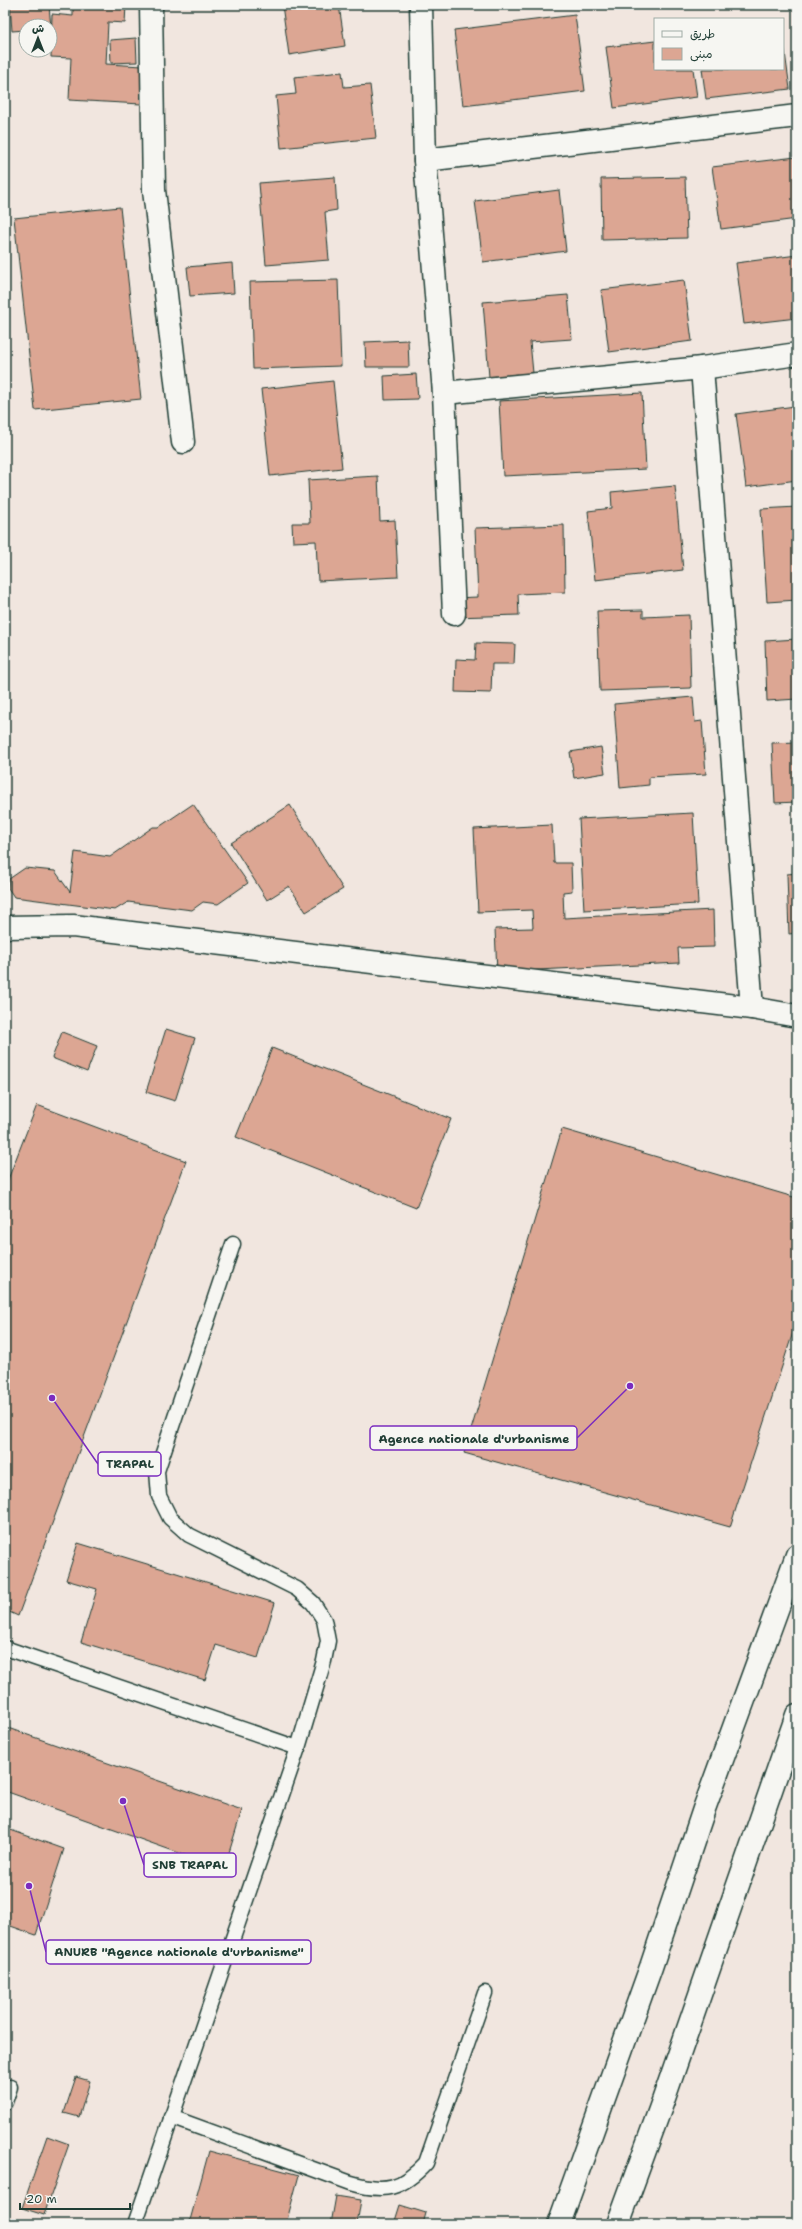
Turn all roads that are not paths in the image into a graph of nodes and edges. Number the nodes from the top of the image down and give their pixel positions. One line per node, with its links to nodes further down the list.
1 (151, 5): 8 (street)
2 (420, 5): 4 (street)
3 (797, 116): 4 (street)
4 (425, 160): 7 (street)
5 (797, 354): 6 (street)
6 (702, 368): 7 (street); 11 (street)
7 (444, 394): 9 (street)
8 (183, 442)
9 (454, 614)
10 (5, 927): 11 (street)
11 (752, 1008): 12 (street)
12 (797, 1016)
13 (233, 1244): 17 (lane)
14 (797, 1555): 23 (street)
15 (5, 1648): 17 (lane)
16 (797, 1715): 24 (street)
17 (298, 1748): 21 (lane)
18 (485, 1993): 21 (lane)
19 (10, 2087): 20 (lane)
20 (5, 2102)
21 (171, 2117): 22 (lane)
22 (135, 2224)
23 (559, 2224)
24 (618, 2224)

